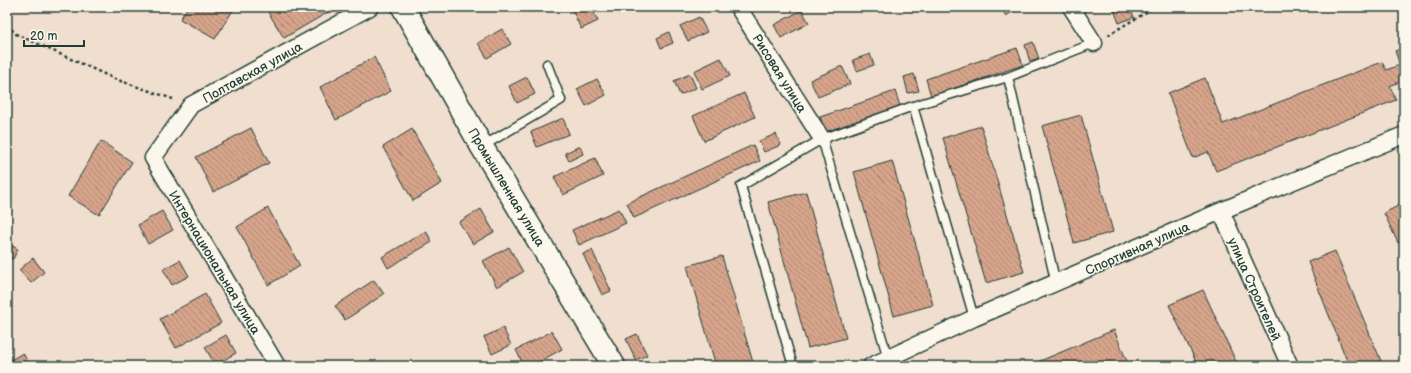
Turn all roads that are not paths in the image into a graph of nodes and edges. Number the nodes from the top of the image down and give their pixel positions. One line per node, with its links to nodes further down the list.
1 (370, 7): 12 (street, Полтавская улица)
2 (403, 7): 11 (street, Промышленная улица)
3 (738, 7): 10 (street, Рисовая улица)
4 (1071, 7): 5 (street)
5 (1094, 43): 7 (lane)
6 (547, 64): 11 (lane)
7 (1008, 77): 8 (lane); 14 (lane)
8 (913, 106): 10 (lane); 15 (lane)
9 (1404, 135): 13 (street, Спортивная улица)
10 (822, 139): 16 (lane); 19 (lane)
11 (482, 147): 18 (street, Промышленная улица)
12 (153, 158): 17 (street, Интернациональная улица)
13 (1221, 212): 14 (street, Спортивная улица); 21 (street, улица Строителей)
14 (1056, 284): 15 (street, Спортивная улица)
15 (974, 318): 16 (street, Спортивная улица)
16 (888, 358): 20 (street, Спортивная улица)
17 (277, 366)
18 (614, 366)
19 (793, 366)
20 (871, 366)
21 (1290, 366)

